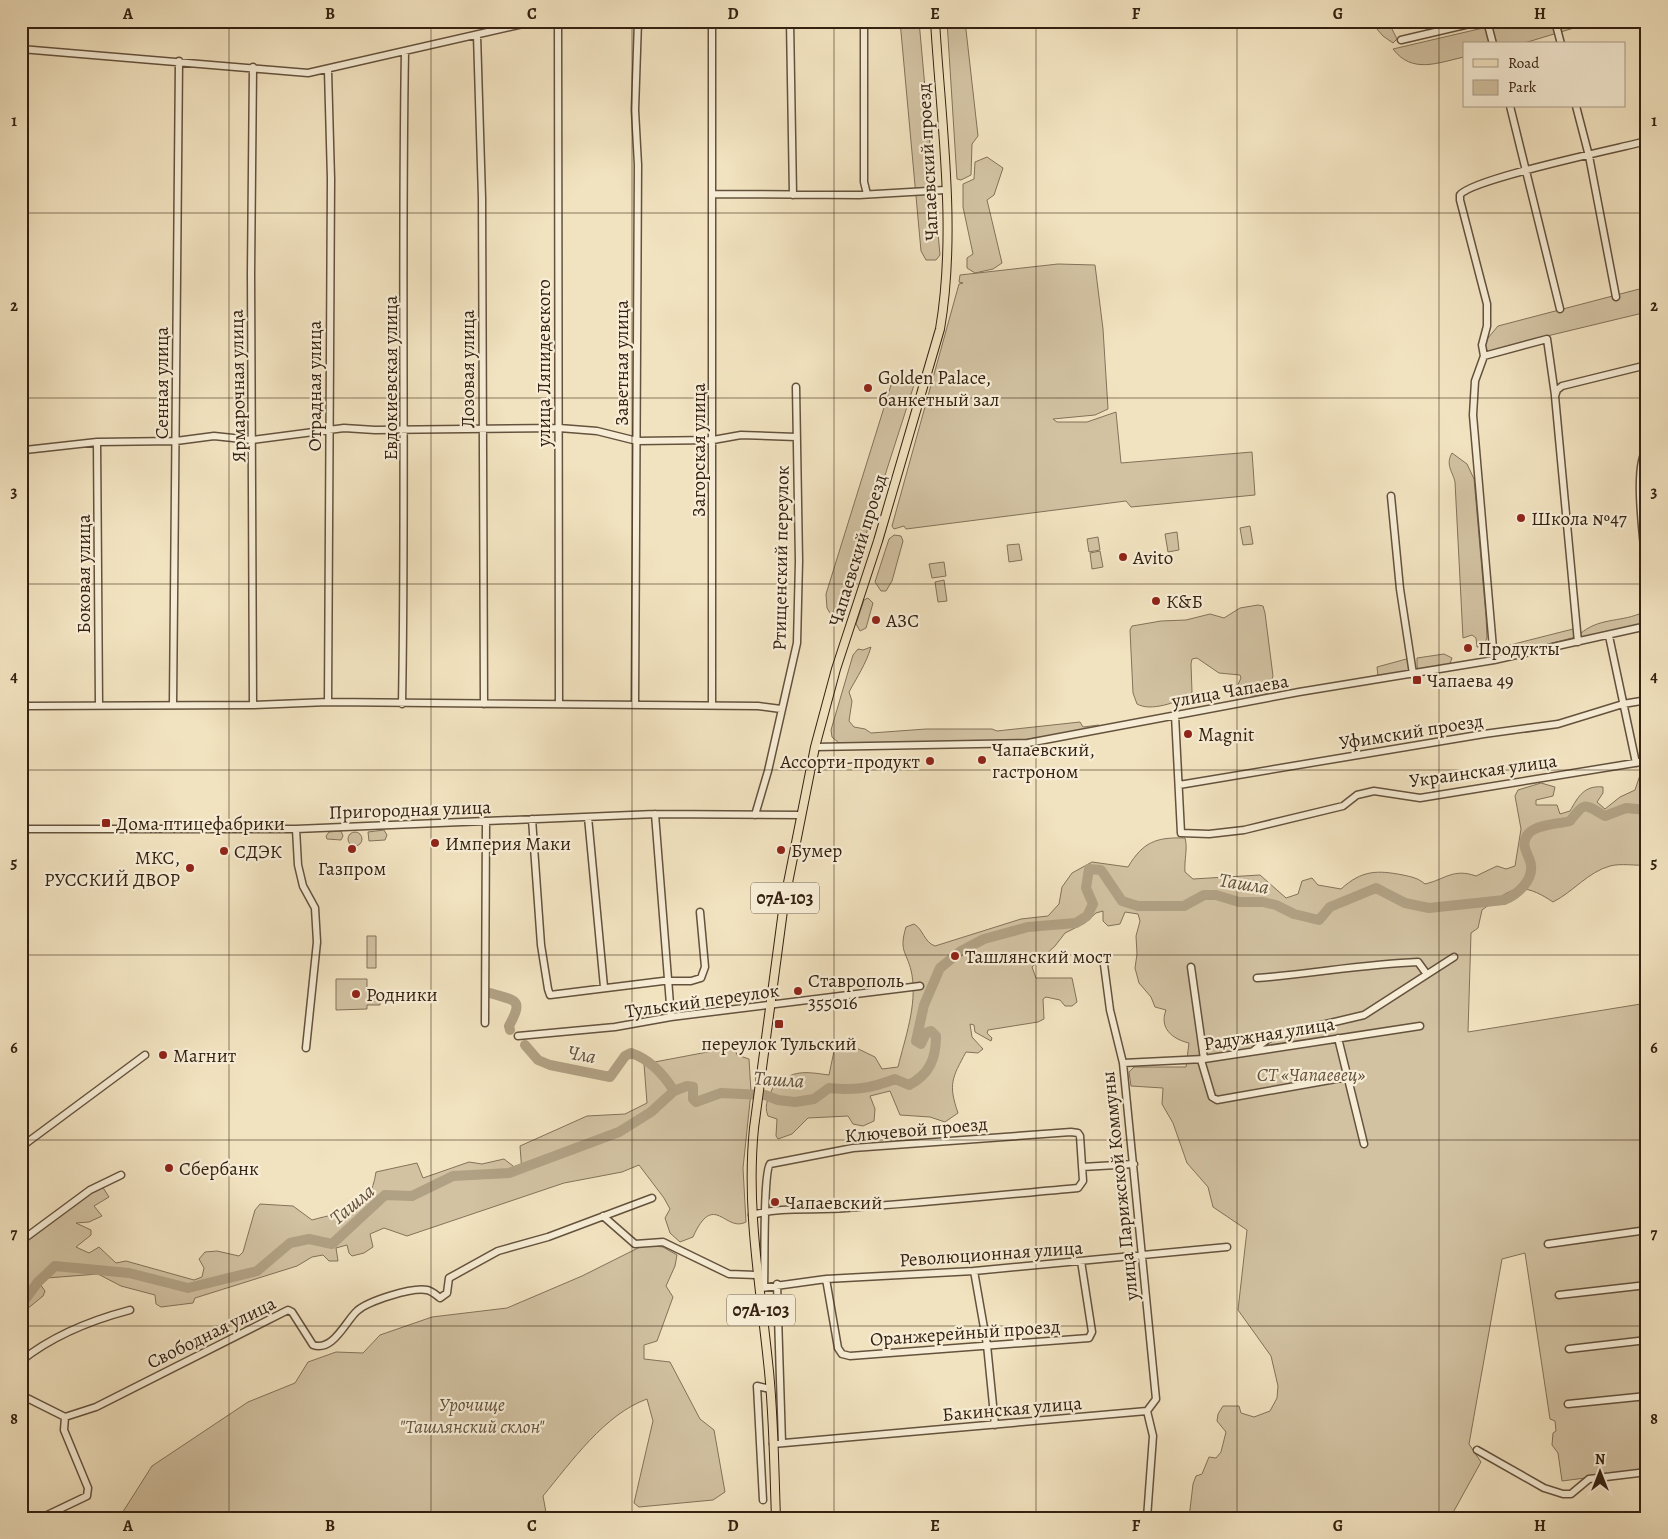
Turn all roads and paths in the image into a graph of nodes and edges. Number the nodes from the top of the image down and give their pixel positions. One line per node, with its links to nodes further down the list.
1 (536, 21): 11 (street)
2 (558, 21): 35 (street, улица Ляпидевского)
3 (638, 21): 43 (street, Заветная улица)
4 (712, 21): 26 (street, Загорская улица)
5 (790, 21): 28 (street)
6 (864, 21): 27 (street)
7 (935, 21): 25 (main road, Чапаевский проезд / 07А-103)
8 (1482, 21): 12 (street)
9 (1487, 21): 13 (street)
10 (1555, 21): 14 (street)
11 (477, 35): 16 (street); 38 (street, Лозовая улица)
12 (1401, 40)
13 (1493, 42)
14 (1560, 42)
15 (21, 49): 17 (street)
16 (404, 52): 19 (street); 37 (street, Евдокиевская улица)
17 (179, 61): 18 (street); 42 (street, Сенная улица)
18 (253, 67): 19 (street); 40 (street, Ярмарочная улица)
19 (328, 70): 36 (street, Отрадная улица)
20 (1511, 108): 24 (street)
21 (1577, 108): 23 (street)
22 (1647, 141): 23 (street)
23 (1589, 156): 24 (street); 29 (street)
24 (1527, 170): 30 (street); 31 (street)
25 (946, 190): 27 (street); 70 (main road, Чапаевский проезд / 07А-103)
26 (712, 194): 28 (street); 41 (street, Загорская улица)
27 (867, 194): 28 (street)
28 (793, 195)
29 (1616, 296)
30 (1560, 309)
31 (1484, 356): 34 (street); 53 (street)
32 (1647, 364): 34 (street)
33 (796, 387): 39 (street, Ртищенский переулок)
34 (1555, 396): 52 (street)
35 (558, 428): 38 (street); 43 (street); 59 (street, улица Ляпидевского)
36 (329, 430): 37 (street); 40 (street); 56 (street, Отрадная улица)
37 (404, 430): 38 (street); 57 (street, Евдокиевская улица)
38 (482, 430): 58 (street, Лозовая улица)
39 (796, 437): 41 (street); 67 (street, Ртищенский переулок)
40 (252, 440): 42 (street); 62 (street, Ярмарочная улица)
41 (713, 440): 43 (street); 64 (street, Загорская улица)
42 (176, 441): 44 (street); 61 (street, Сенная улица)
43 (636, 441): 63 (street, Заветная улица)
44 (97, 442): 46 (street); 66 (street, Боковая улица)
45 (1647, 450): 49 (street)
46 (22, 458): 48 (street)
47 (1391, 496): 54 (street)
48 (22, 553): 65 (street)
49 (1647, 575)
50 (1647, 626): 51 (street, улица Чапаева)
51 (1608, 636): 52 (street, улица Чапаева); 60 (street)
52 (1578, 642): 53 (street, улица Чапаева)
53 (1494, 660): 54 (street, улица Чапаева)
54 (1414, 674): 69 (street, улица Чапаева)
55 (1647, 700): 60 (street, Уфимский проезд)
56 (328, 702): 57 (street); 62 (street)
57 (402, 704): 58 (street)
58 (484, 704): 59 (street)
59 (559, 704): 63 (street)
60 (1623, 704): 72 (street); 73 (street, Уфимский проезд)
61 (173, 705): 62 (street); 66 (street)
62 (253, 705)
63 (635, 705): 64 (street)
64 (712, 705): 67 (street)
65 (26, 706): 66 (street); 68 (street)
66 (99, 706)
67 (781, 709): 75 (street, Ртищенский переулок)
68 (21, 714)
69 (1175, 714): 70 (street, улица Чапаева); 73 (street)
70 (815, 747): 77 (main road, Чапаевский проезд / 07А-103)
71 (1647, 761): 72 (street, Украинская улица)
72 (1636, 763): 73 (street, Украинская улица)
73 (1179, 785)
74 (655, 814): 75 (street, Пригородная улица); 76 (street, Пригородная улица); 88 (street)
75 (755, 815): 77 (street, Пригородная улица)
76 (588, 816): 78 (street, Пригородная улица); 90 (street)
77 (800, 816): 91 (main road, Чапаевский проезд / 07А-103)
78 (532, 819): 79 (street, Пригородная улица); 90 (street)
79 (486, 821): 81 (street, Пригородная улица); 93 (street)
80 (21, 829): 81 (street, Пригородная улица)
81 (296, 829): 97 (street)
82 (700, 912): 88 (street)
83 (1103, 957): 101 (street, улица Парижской Коммуны)
84 (1454, 957): 86 (street)
85 (1191, 967): 100 (street)
86 (1426, 973): 87 (street); 98 (street)
87 (1257, 978)
88 (667, 981): 90 (street); 92 (street)
89 (920, 986): 91 (street, Тульский переулок)
90 (604, 987)
91 (770, 1005): 92 (street, Тульский переулок); 110 (main road, Чапаевский проезд / 07А-103)
92 (671, 1017): 95 (street, Тульский переулок)
93 (485, 1023)
94 (1420, 1026): 96 (street, Радужная улица)
95 (518, 1036)
96 (1338, 1038): 98 (street, Радужная улица); 102 (street)
97 (306, 1048)
98 (1252, 1052): 100 (street, Радужная улица)
99 (145, 1055): 104 (street)
100 (1202, 1059): 101 (street, Радужная улица); 102 (street)
101 (1123, 1063): 105 (street, улица Парижской Коммуны)
102 (1348, 1077): 103 (street)
103 (1364, 1144)
104 (21, 1147)
105 (1134, 1164): 106 (street); 116 (street, улица Парижской Коммуны)
106 (1082, 1167): 109 (street, Ключевой проезд); 109 (street, Ключевой проезд)
107 (121, 1175): 113 (street)
108 (652, 1198): 111 (street, Свободная улица)
109 (766, 1211): 110 (street, Ключевой проезд); 123 (street, Ключевой проезд)
110 (752, 1215): 119 (main road, 07А-103)
111 (603, 1216): 119 (street); 135 (street, Свободная улица)
112 (1647, 1230): 114 (street)
113 (21, 1240)
114 (1548, 1244)
115 (1227, 1247): 116 (street, Революционная улица)
116 (1141, 1255): 117 (street, Революционная улица); 134 (street, улица Парижской Коммуны)
117 (1081, 1262): 118 (street, Революционная улица); 127 (street, Оранжерейный проезд)
118 (974, 1271): 120 (street, Революционная улица); 127 (street)
119 (756, 1275): 123 (main road, 07А-103)
120 (826, 1280): 121 (street, Революционная улица); 127 (street, Оранжерейный проезд)
121 (777, 1284): 123 (street, Революционная улица); 137 (street)
122 (1647, 1285): 124 (street)
123 (761, 1288): 130 (main road, 07А-103)
124 (1559, 1295)
125 (130, 1310): 129 (street)
126 (1647, 1340): 128 (street)
127 (987, 1345): 136 (street)
128 (1569, 1349)
129 (21, 1361)
130 (770, 1389): 138 (main road, 07А-103); 141 (street)
131 (21, 1395): 135 (street)
132 (1647, 1396): 133 (street)
133 (1568, 1404)
134 (1147, 1411): 136 (street, Бакинская улица); 144 (street)
135 (65, 1417): 142 (street)
136 (995, 1425): 137 (street, Бакинская улица)
137 (782, 1443): 138 (street, Бакинская улица)
138 (773, 1444): 143 (main road, 07А-103)
139 (1477, 1450): 140 (street)
140 (1647, 1472)
141 (762, 1500)
142 (41, 1518)
143 (776, 1518)
144 (1147, 1518)

